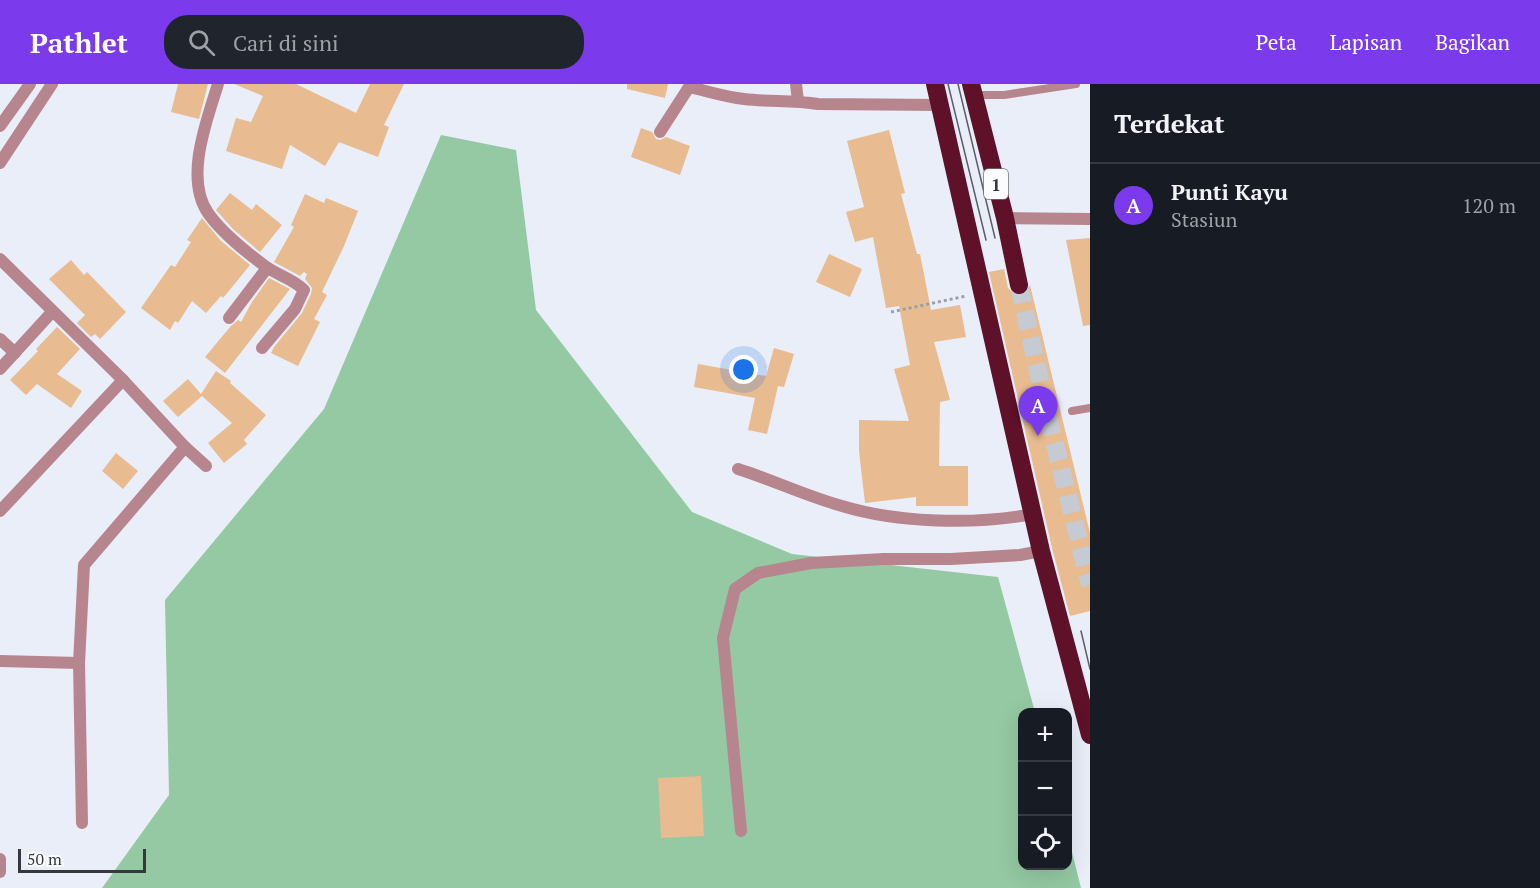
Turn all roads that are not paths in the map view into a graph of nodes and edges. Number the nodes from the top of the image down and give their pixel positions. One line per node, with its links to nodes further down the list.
1 (30, 84): 11 (street)
2 (52, 84): 13 (street)
3 (218, 84): 17 (street)
4 (796, 84): 9 (street)
5 (934, 84): 10 (highway, 1)
6 (1076, 84): 8 (lane)
7 (686, 86): 9 (street); 12 (street)
8 (973, 90): 14 (highway, 1)
9 (798, 101): 10 (street)
10 (940, 105): 32 (highway, 1)
11 (0, 126)
12 (660, 132)
13 (0, 164)
14 (1005, 218): 15 (street); 18 (highway, 1)
15 (1090, 219)
16 (0, 259): 19 (street)
17 (267, 268): 20 (street); 22 (street)
18 (1018, 285)
19 (52, 312): 23 (street); 25 (street)
20 (229, 318)
21 (0, 339): 23 (street)
22 (262, 348)
23 (15, 353): 24 (street)
24 (0, 369)
25 (123, 380): 28 (street); 31 (street)
26 (1090, 408): 27 (lane)
27 (1072, 411)
28 (185, 447): 29 (street); 35 (street)
29 (206, 466)
30 (738, 469): 32 (street)
31 (0, 512)
32 (1033, 514): 33 (highway, 1)
33 (1041, 551): 36 (highway, 1); 38 (street)
34 (0, 661): 35 (street)
35 (79, 663): 37 (street)
36 (1090, 735)
37 (82, 822)
38 (741, 831)
39 (0, 859): 40 (street)
40 (0, 872)

